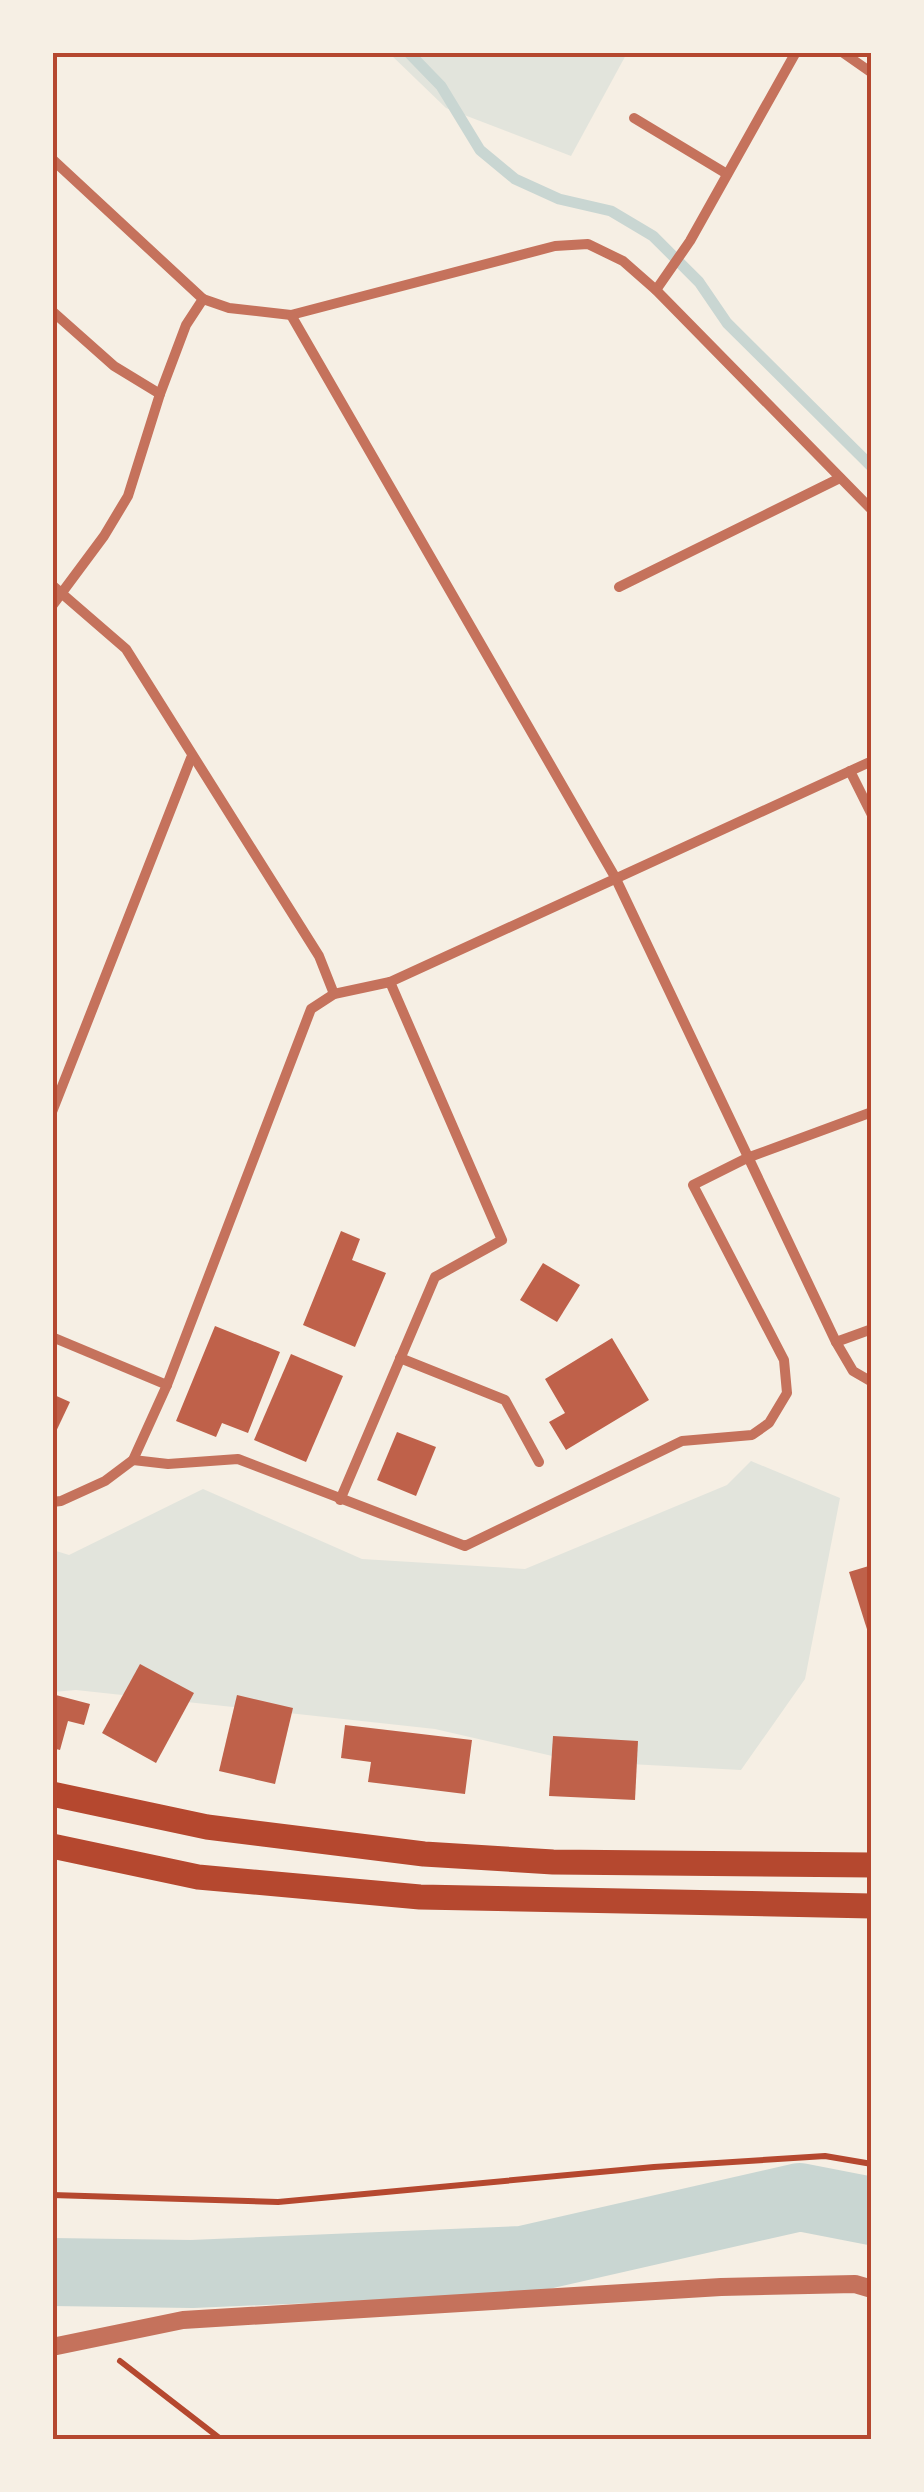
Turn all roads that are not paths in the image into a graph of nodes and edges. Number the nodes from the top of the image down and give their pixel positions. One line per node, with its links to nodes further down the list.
1 (796, 52): 6 (street)
2 (842, 52): 3 (street)
3 (872, 73)
4 (634, 118): 6 (street)
5 (52, 159): 8 (street)
6 (728, 174): 7 (street)
7 (656, 290): 10 (street); 12 (street)
8 (203, 299): 10 (street); 11 (street)
9 (52, 311): 11 (street)
10 (291, 315): 21 (street)
11 (160, 394): 15 (street)
12 (840, 478): 13 (street); 14 (street)
13 (872, 510)
14 (619, 587)
15 (57, 588): 16 (street); 17 (street)
16 (52, 606)
17 (191, 758): 23 (street); 24 (street)
18 (872, 761): 19 (street)
19 (850, 771): 20 (street); 21 (street)
20 (872, 815)
21 (616, 876): 22 (street); 26 (street)
22 (390, 982): 23 (street); 30 (street)
23 (334, 994): 32 (street)
24 (52, 1112)
25 (872, 1112): 26 (street)
26 (747, 1158): 29 (street); 35 (street)
27 (872, 1329): 29 (street)
28 (52, 1337): 32 (street)
29 (836, 1342): 31 (street)
30 (400, 1358): 34 (street); 35 (street)
31 (872, 1382)
32 (167, 1385): 33 (street)
33 (133, 1460): 35 (street); 36 (street)
34 (538, 1462)
35 (340, 1500)
36 (52, 1502)
37 (52, 1794): 39 (main road)
38 (52, 1846): 40 (main road)
39 (872, 1865)
40 (872, 1906)
41 (872, 2289): 42 (street)
42 (52, 2347)

